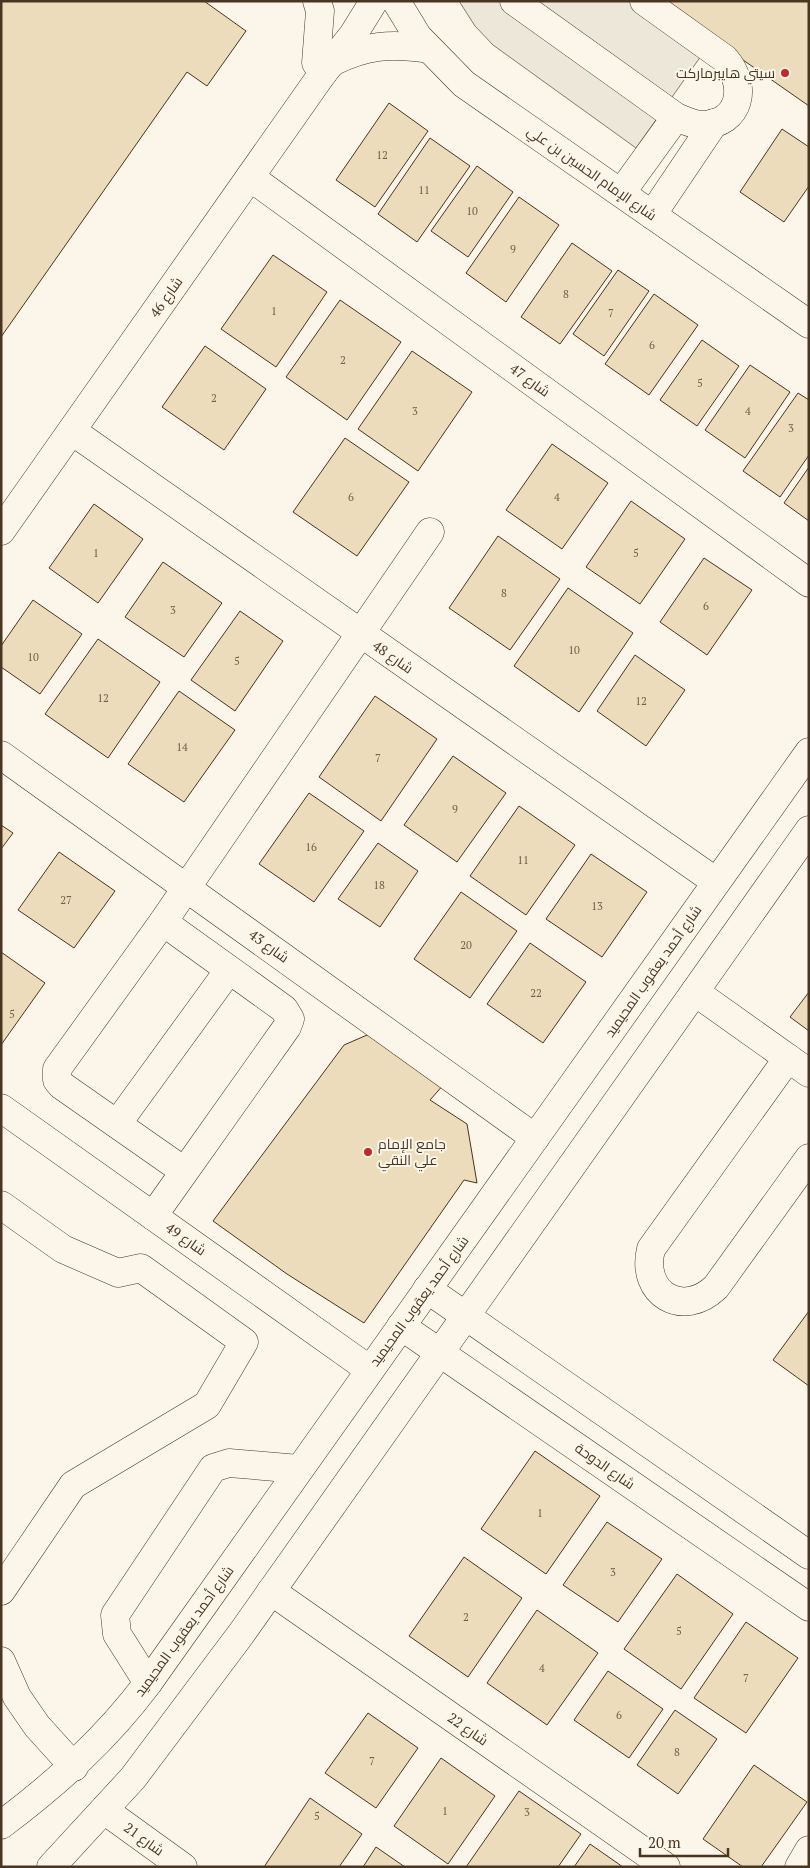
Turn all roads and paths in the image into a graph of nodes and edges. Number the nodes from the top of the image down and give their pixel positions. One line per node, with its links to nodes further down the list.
1 (317, 1): 7 (street)
2 (374, 1): 7 (street, شارع 46)
3 (396, 1): 6 (street, شارع الإمام الحسين بن علي)
4 (514, 1): 8 (street)
5 (644, 1): 9 (street)
6 (429, 49): 7 (street, شارع 46); 11 (street, شارع الإمام الحسين بن علي)
7 (327, 68): 10 (street, شارع 46)
8 (676, 117): 9 (street); 11 (street)
9 (714, 123): 12 (street)
10 (250, 177): 14 (street, شارع 46); 17 (street, شارع 47)
11 (621, 193): 12 (street, شارع الإمام الحسين بن علي)
12 (652, 215): 13 (street, شارع الإمام الحسين بن علي)
13 (809, 324)
14 (72, 430): 15 (street, شارع 46); 18 (street, شارع 48)
15 (1, 531)
16 (430, 532): 18 (street)
17 (809, 583)
18 (360, 634): 22 (street, شارع 48); 23 (street)
19 (809, 752): 22 (street, شارع أحمد يعقوب المحيميد)
20 (1, 755): 23 (street, شارع 43)
21 (809, 830): 26 (street)
22 (716, 881): 30 (street, شارع أحمد يعقوب المحيميد)
23 (187, 887): 24 (street); 30 (street, شارع 43)
24 (163, 922): 25 (street); 29 (street)
25 (229, 970): 29 (street); 32 (street)
26 (695, 992): 27 (street); 36 (street)
27 (798, 1065): 31 (street)
28 (1, 1108): 34 (street, شارع 49)
29 (117, 1124): 32 (street)
30 (535, 1138): 35 (street, شارع أحمد يعقوب المحيميد)
31 (809, 1158)
32 (184, 1171): 34 (street)
33 (1, 1205): 42 (street)
34 (153, 1216): 39 (street, شارع 49)
35 (427, 1289): 36 (street); 37 (street, شارع أحمد يعقوب المحيميد)
36 (466, 1316): 38 (street); 41 (street)
37 (401, 1326): 38 (street, شارع الدوحة); 39 (street, شارع أحمد يعقوب المحيميد)
38 (440, 1353): 43 (street); 44 (street, شارع الدوحة)
39 (370, 1370): 40 (street, شارع أحمد يعقوب المحيميد)
40 (299, 1469): 46 (street, شارع أحمد يعقوب المحيميد); 46 (street)
41 (809, 1555)
42 (1, 1590)
43 (271, 1591): 49 (street); 54 (street, شارع 22)
44 (809, 1607)
45 (1, 1661): 47 (street)
46 (148, 1683): 48 (street, شارع أحمد يعقوب المحيميد)
47 (9, 1700): 48 (street)
48 (74, 1767): 50 (street, شارع أحمد يعقوب المحيميد)
49 (104, 1810): 52 (street); 53 (street, شارع 21)
50 (1, 1824)
51 (809, 1850): 55 (street)
52 (51, 1867)
53 (183, 1867)
54 (666, 1867)
55 (799, 1867)

